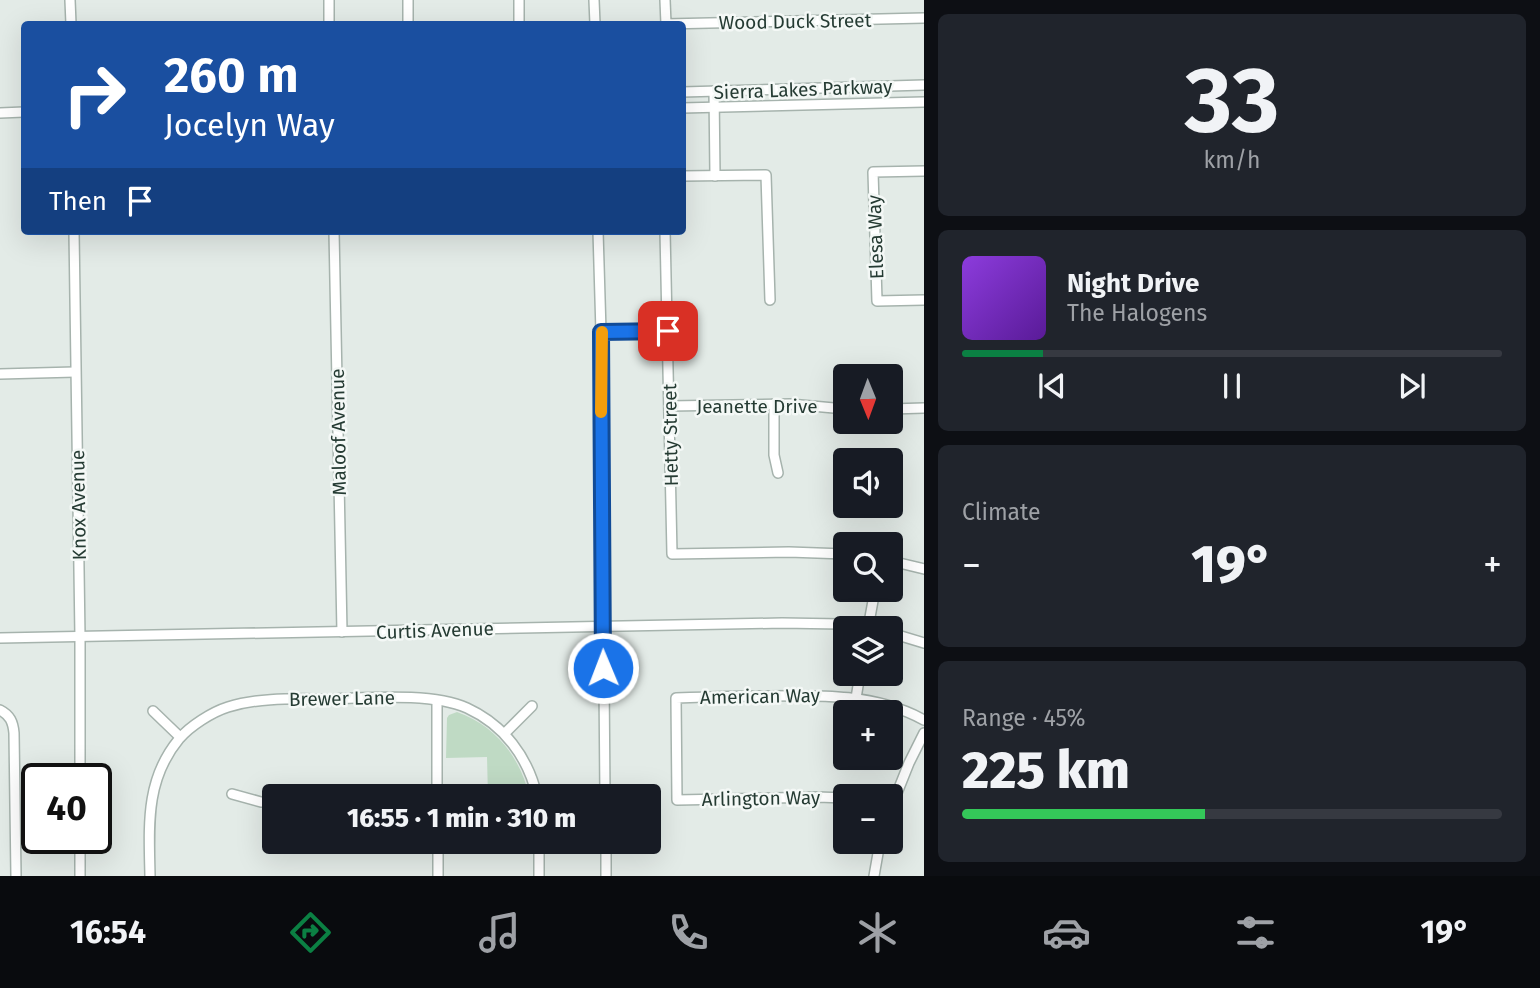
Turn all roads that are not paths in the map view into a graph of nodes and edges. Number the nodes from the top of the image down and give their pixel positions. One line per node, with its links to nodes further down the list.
1 (71, 0): 8 (street)
2 (329, 0): 9 (street)
3 (408, 0): 10 (street)
4 (519, 0): 11 (street)
5 (594, 0): 12 (street)
6 (665, 0): 13 (street)
7 (924, 18): 14 (street, Wood Duck Street)
8 (71, 21)
9 (330, 21)
10 (408, 21)
11 (519, 21)
12 (595, 21)
13 (666, 21)
14 (686, 23)
15 (924, 85): 16 (street, Sierra Lakes Parkway)
16 (714, 91): 17 (street, Sierra Lakes Parkway); 19 (street)
17 (686, 92)
18 (924, 102): 19 (street, Sierra Lakes Parkway)
19 (715, 107): 20 (street, Sierra Lakes Parkway); 25 (street)
20 (686, 108)
21 (0, 113): 22 (street)
22 (21, 113)
23 (924, 171): 31 (street, Elesa Way)
24 (686, 176): 25 (street)
25 (715, 176): 30 (street)
26 (74, 235): 34 (street, Knox Avenue)
27 (334, 235): 47 (street, Maloof Avenue)
28 (598, 235): 33 (street)
29 (665, 235): 32 (street, Hetty Street)
30 (771, 300)
31 (924, 300)
32 (668, 331): 33 (street); 37 (street, Hetty Street)
33 (601, 332): 46 (street)
34 (75, 372): 35 (street); 48 (street, Knox Avenue)
35 (0, 374)
36 (774, 404): 37 (street, Jeanette Drive); 38 (street, Jeanette Drive); 41 (street)
37 (669, 406): 42 (street, Hetty Street)
38 (833, 407)
39 (924, 408): 40 (street)
40 (903, 409)
41 (778, 473)
42 (833, 553)
43 (903, 564): 44 (street)
44 (924, 569)
45 (833, 625): 46 (street, Curtis Avenue)
46 (603, 626): 47 (street, Curtis Avenue); 65 (street)
47 (342, 632): 48 (street, Curtis Avenue)
48 (80, 637): 50 (street, Curtis Avenue); 62 (street, Knox Avenue)
49 (903, 637): 51 (street)
50 (0, 638)
51 (924, 643)
52 (858, 686): 53 (street)
53 (856, 698): 58 (street, American Way); 69 (street, American Way)
54 (438, 701): 59 (street, Brewer Lane); 61 (street, Brewer Lane); 63 (street)
55 (533, 706): 59 (street)
56 (153, 711): 61 (street)
57 (4, 712): 76 (street)
58 (924, 720)
59 (505, 733): 64 (street)
60 (924, 733): 66 (street)
61 (180, 737): 78 (street)
62 (80, 763)
63 (437, 784)
64 (534, 784)
65 (605, 784)
66 (901, 784)
67 (232, 794): 70 (street)
68 (833, 797): 69 (street, Arlington Way)
69 (677, 800)
70 (262, 802)
71 (80, 854): 77 (street)
72 (438, 854): 79 (street)
73 (539, 854): 80 (street)
74 (606, 854): 81 (street)
75 (878, 854): 82 (street)
76 (16, 876)
77 (80, 876)
78 (150, 876)
79 (439, 876)
80 (539, 876)
81 (606, 876)
82 (874, 876)

